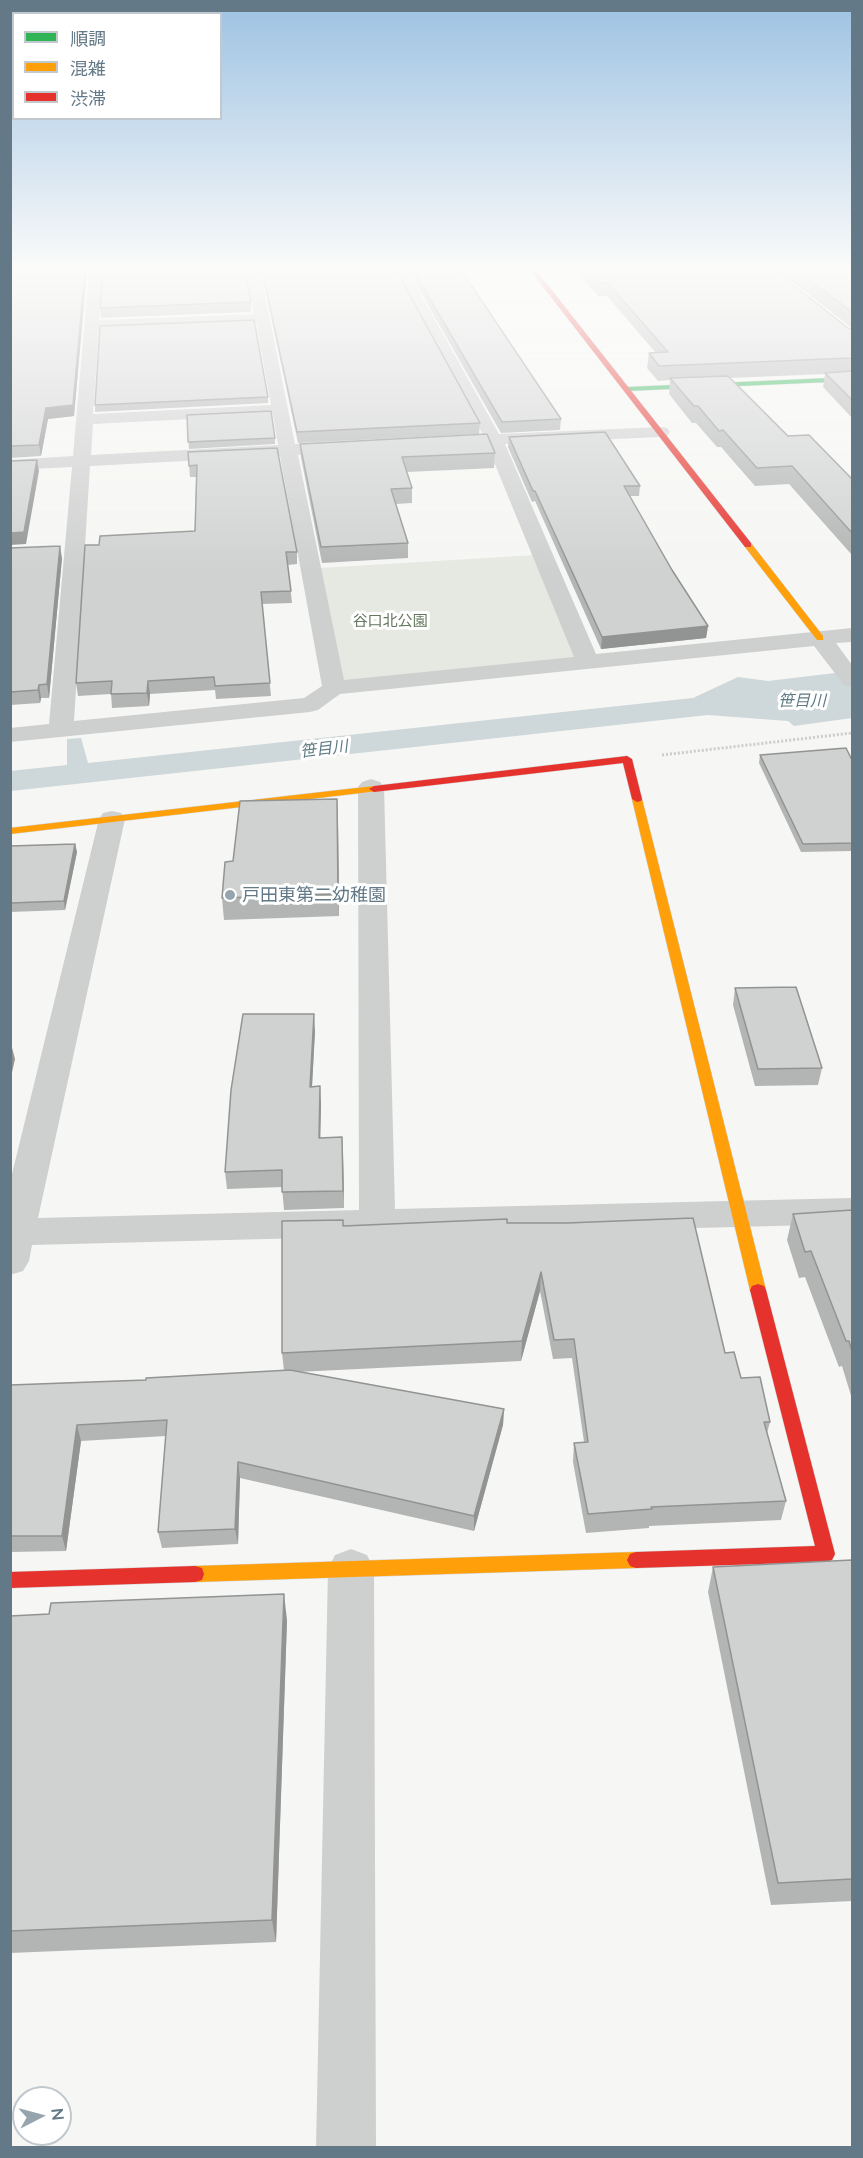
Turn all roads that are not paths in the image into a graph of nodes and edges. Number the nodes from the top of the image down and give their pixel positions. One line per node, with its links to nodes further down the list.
1 (89, 371): 8 (street)
2 (273, 371): 7 (street)
3 (457, 371): 10 (street)
4 (613, 371): 6 (street)
5 (852, 379): 6 (street)
6 (627, 388): 9 (street)
7 (281, 410): 8 (street); 13 (street)
8 (85, 419): 14 (street)
9 (661, 432): 10 (street); 19 (street)
10 (494, 440): 11 (street); 20 (street)
11 (425, 443)
12 (357, 447): 13 (street)
13 (289, 450): 14 (street); 22 (street)
14 (82, 461): 15 (street); 16 (street)
15 (10, 465)
16 (76, 549): 17 (street); 23 (street)
17 (54, 550)
18 (852, 635): 19 (street)
19 (820, 638): 20 (street); 21 (street)
20 (588, 662): 22 (street)
21 (852, 680)
22 (334, 688): 23 (street)
23 (61, 730): 24 (street)
24 (10, 735)
25 (371, 787): 26 (street); 29 (street); 30 (street)
26 (112, 819): 27 (street); 31 (street)
27 (10, 831)
28 (852, 1211): 29 (street)
29 (738, 1214): 30 (street); 32 (street)
30 (377, 1222): 31 (street)
31 (13, 1241)
32 (351, 1569): 33 (street); 34 (street)
33 (10, 1580)
34 (346, 2148)

